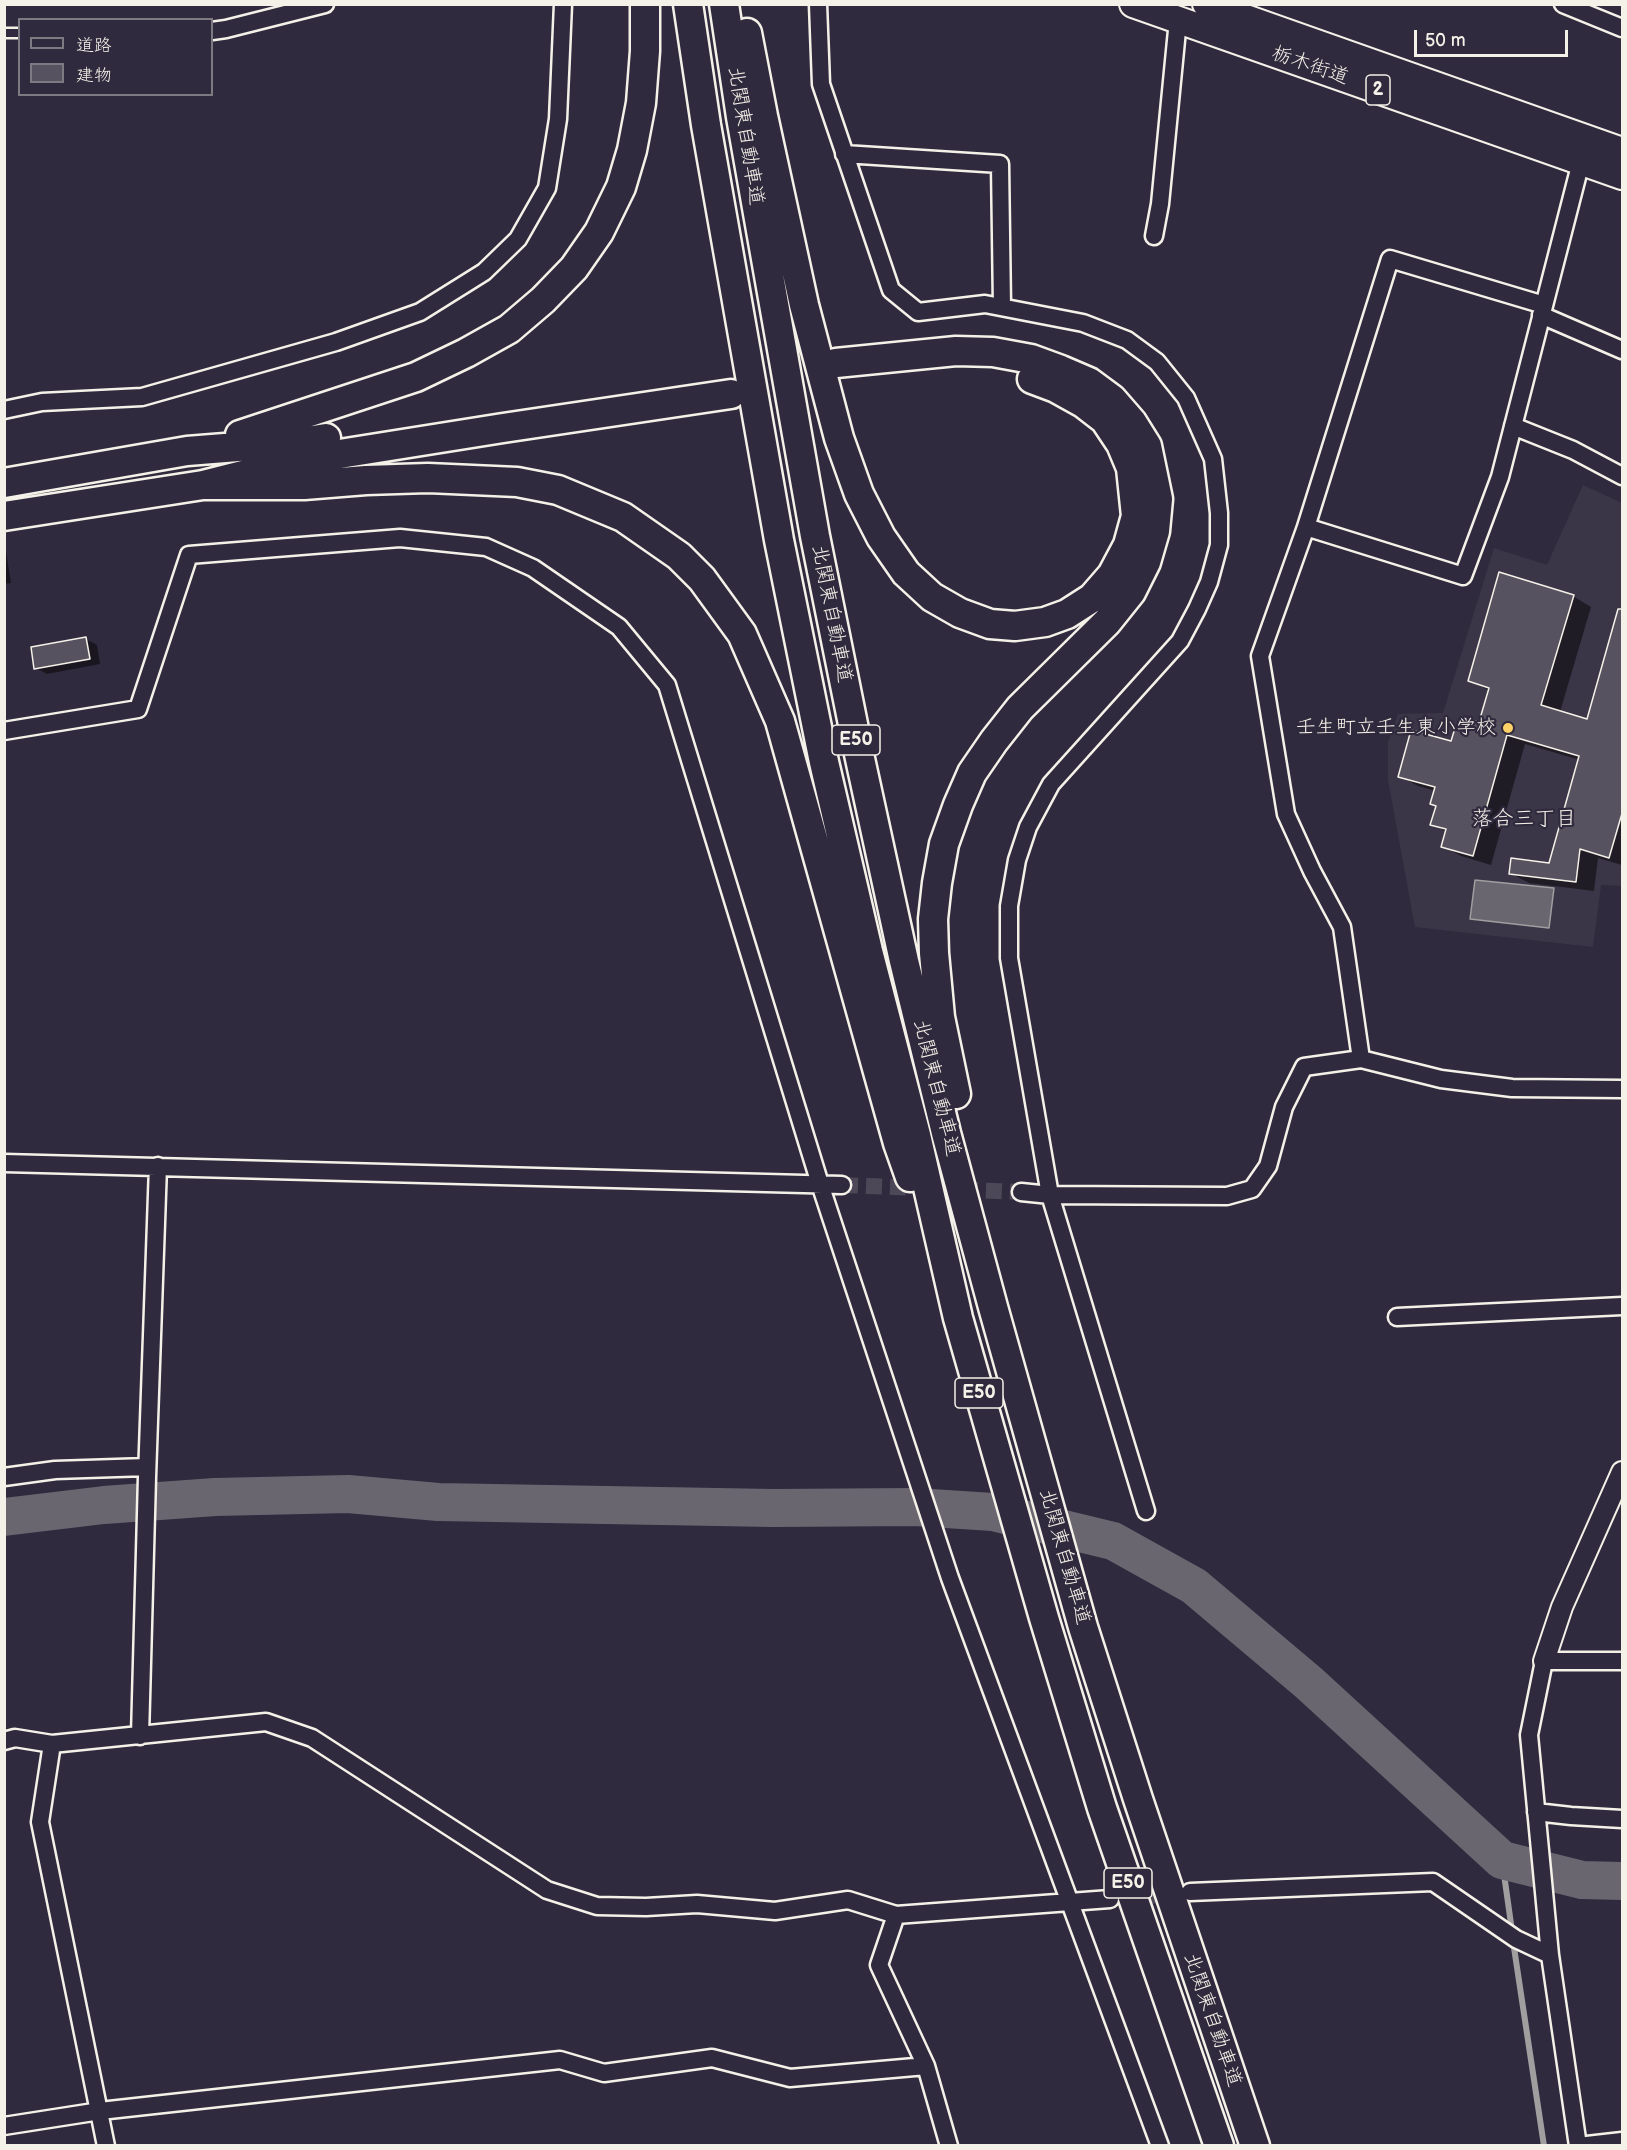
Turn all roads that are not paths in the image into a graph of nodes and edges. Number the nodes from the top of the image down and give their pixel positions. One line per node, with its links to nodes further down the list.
1 (325, 4): 13 (street)
2 (563, 4): 22 (street)
3 (645, 4): 24 (highway)
4 (688, 4): 41 (highway, 北関東自動車道 / E50)
5 (724, 4): 42 (highway, 北関東自動車道 / E50)
6 (742, 4): 42 (highway)
7 (818, 4): 16 (street)
8 (1133, 4): 11 (main road, 栃木街道 / 2)
9 (1206, 4): 14 (main road, 栃木街道 / 2)
10 (1569, 6): 12 (street)
11 (1178, 20): 14 (main road, 栃木街道 / 2); 18 (street)
12 (1623, 28)
13 (213, 31)
14 (1584, 150): 15 (main road, 栃木街道 / 2); 17 (main road, 栃木街道 / 2); 20 (street)
15 (1623, 151)
16 (844, 154): 19 (street); 19 (street)
17 (1623, 176)
18 (1154, 236)
19 (1002, 307): 38 (street)
20 (1542, 310): 21 (street); 23 (street); 29 (street)
21 (1623, 350)
22 (4, 410)
23 (1513, 426): 25 (street); 29 (street)
24 (187, 451): 26 (highway); 27 (highway)
25 (1623, 476)
26 (4, 483)
27 (203, 485): 28 (highway); 41 (highway)
28 (4, 516)
29 (1306, 527): 31 (street)
30 (4, 731): 35 (street)
31 (1361, 1059): 32 (street); 38 (street)
32 (1623, 1089)
33 (4, 1163): 34 (street)
34 (158, 1166): 35 (street); 43 (street)
35 (820, 1184): 36 (street); 56 (street)
36 (842, 1185)
37 (1021, 1192): 38 (street)
38 (1050, 1195): 46 (street)
39 (1623, 1306): 40 (street)
40 (1397, 1317)
41 (958, 1318): 66 (highway, 北関東自動車道 / E50)
42 (1038, 1466): 67 (highway, 北関東自動車道 / E50)
43 (147, 1467): 44 (street); 49 (street)
44 (4, 1477)
45 (1621, 1479): 47 (street)
46 (1146, 1511)
47 (1544, 1661): 48 (street); 52 (street)
48 (1623, 1661)
49 (140, 1736): 51 (street); 57 (street)
50 (4, 1741): 51 (street)
51 (52, 1744): 60 (street)
52 (1536, 1812): 53 (street); 58 (street)
53 (1623, 1818)
54 (1190, 1892): 58 (street)
55 (1110, 1899): 56 (street)
56 (1068, 1902): 57 (street); 65 (street)
57 (896, 1915): 59 (street)
58 (1550, 1955): 68 (street)
59 (926, 2066): 60 (street); 64 (street)
60 (100, 2111): 61 (street); 63 (street)
61 (4, 2126)
62 (1623, 2141): 68 (street)
63 (106, 2145)
64 (949, 2145)
65 (1160, 2145)
66 (1219, 2145)
67 (1255, 2145)
68 (1578, 2145)

